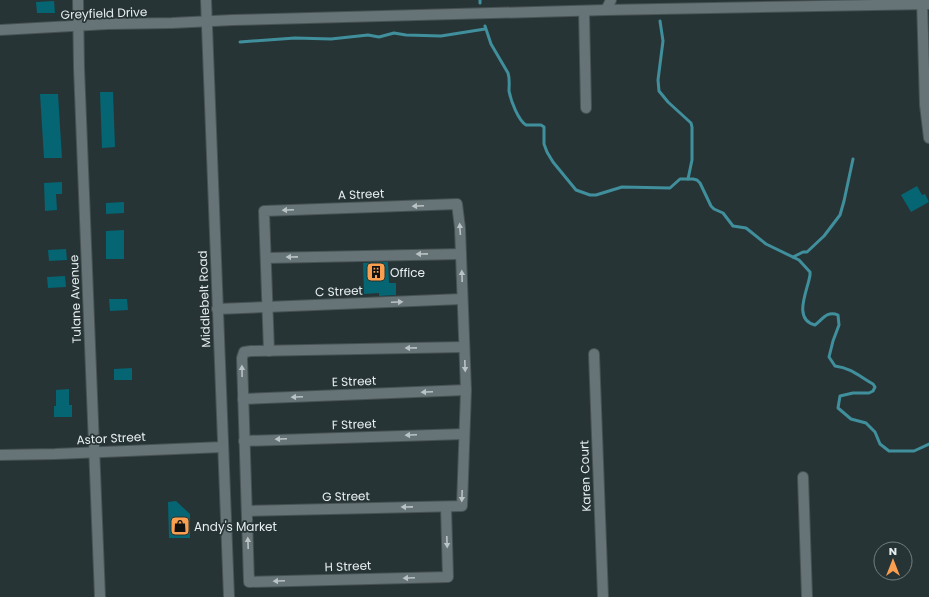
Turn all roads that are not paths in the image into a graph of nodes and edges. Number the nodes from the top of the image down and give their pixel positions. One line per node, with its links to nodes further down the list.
1 (78, 0): 8 (street, Tulane Avenue)
2 (206, 0): 7 (street, Middlebelt Road)
3 (611, 0): 5 (street)
4 (924, 2): 5 (street, Greyfield Drive); 11 (street)
5 (606, 10): 6 (street, Greyfield Drive)
6 (584, 11): 7 (street, Greyfield Drive); 10 (street)
7 (207, 21): 8 (street, Greyfield Drive); 16 (street, Middlebelt Road)
8 (79, 26): 9 (street, Greyfield Drive); 25 (street, Tulane Avenue)
9 (0, 30)
10 (586, 108)
11 (929, 138)
12 (461, 254): 13 (street, one-way to 13); 13 (street, A Street, one-way to 13); 14 (street, one-way to 12)
13 (266, 258): 15 (street, A Street)
14 (462, 299): 15 (street, C Street, one-way to 14); 17 (street)
15 (267, 306): 16 (street, C Street); 18 (street, A Street)
16 (217, 309): 24 (street, Middlebelt Road)
17 (464, 347): 18 (street, one-way to 18); 20 (street, one-way to 20)
18 (269, 351): 21 (street, one-way to 18)
19 (594, 354): 32 (street, Karen Court)
20 (466, 390): 21 (street, E Street, one-way to 21); 22 (street)
21 (243, 398): 23 (street)
22 (464, 434): 23 (street, F Street, one-way to 23); 28 (street, G Street, one-way to 28)
23 (244, 441): 29 (street)
24 (223, 447): 25 (street, Astor Street); 31 (street, Middlebelt Road)
25 (94, 452): 26 (street, Astor Street); 30 (street, Tulane Avenue)
26 (0, 455)
27 (803, 477): 33 (street)
28 (446, 507): 29 (street, G Street, one-way to 29); 29 (street, H Street, one-way to 29)
29 (247, 510)
30 (100, 597)
31 (228, 597)
32 (603, 597)
33 (807, 597)

